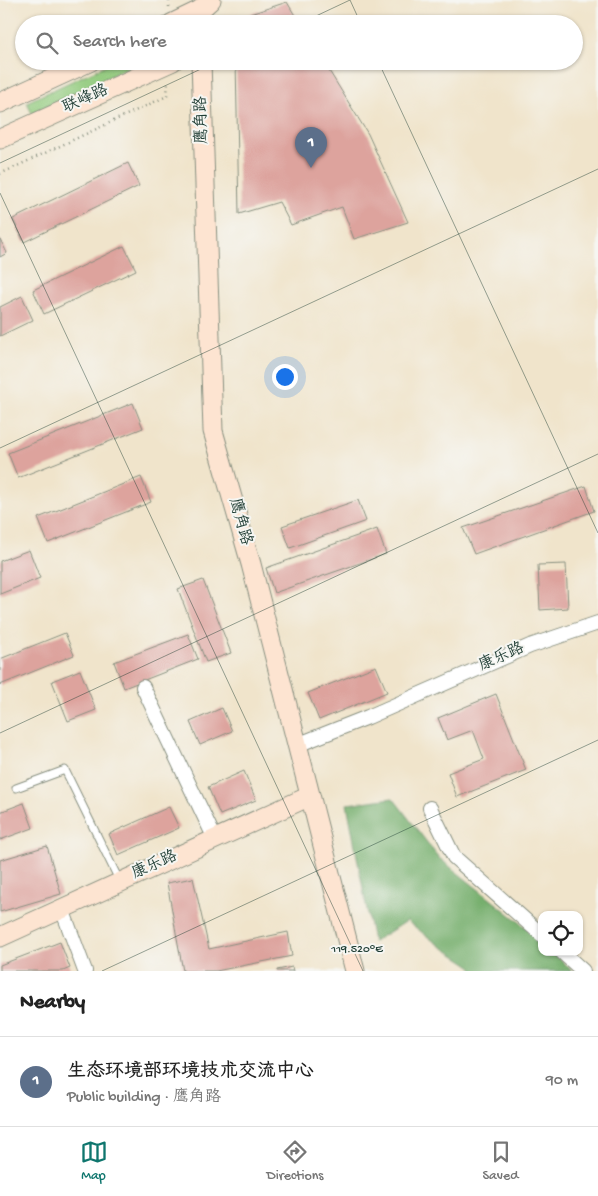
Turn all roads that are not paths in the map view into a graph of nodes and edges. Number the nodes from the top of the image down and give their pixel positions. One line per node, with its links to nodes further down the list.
1 (203, 8): 2 (main road)
2 (189, 15)
3 (72, 70): 6 (main road, 联峰路)
4 (152, 70): 7 (main road, 联峰路)
5 (202, 70): 10 (main road, 鹰角路)
6 (0, 104)
7 (0, 139)
8 (598, 623): 10 (street, 康乐路)
9 (143, 687): 14 (street)
10 (297, 745): 12 (main road, 鹰角路)
11 (16, 788): 15 (lane)
12 (310, 796): 14 (main road, 康乐路); 21 (main road, 鹰角路)
13 (430, 808): 17 (street)
14 (215, 839): 15 (main road, 康乐路)
15 (120, 882): 16 (main road, 康乐路)
16 (62, 909): 18 (main road, 康乐路); 20 (street)
17 (538, 932)
18 (0, 937)
19 (566, 956): 22 (street)
20 (85, 971)
21 (355, 971)
22 (583, 971)

